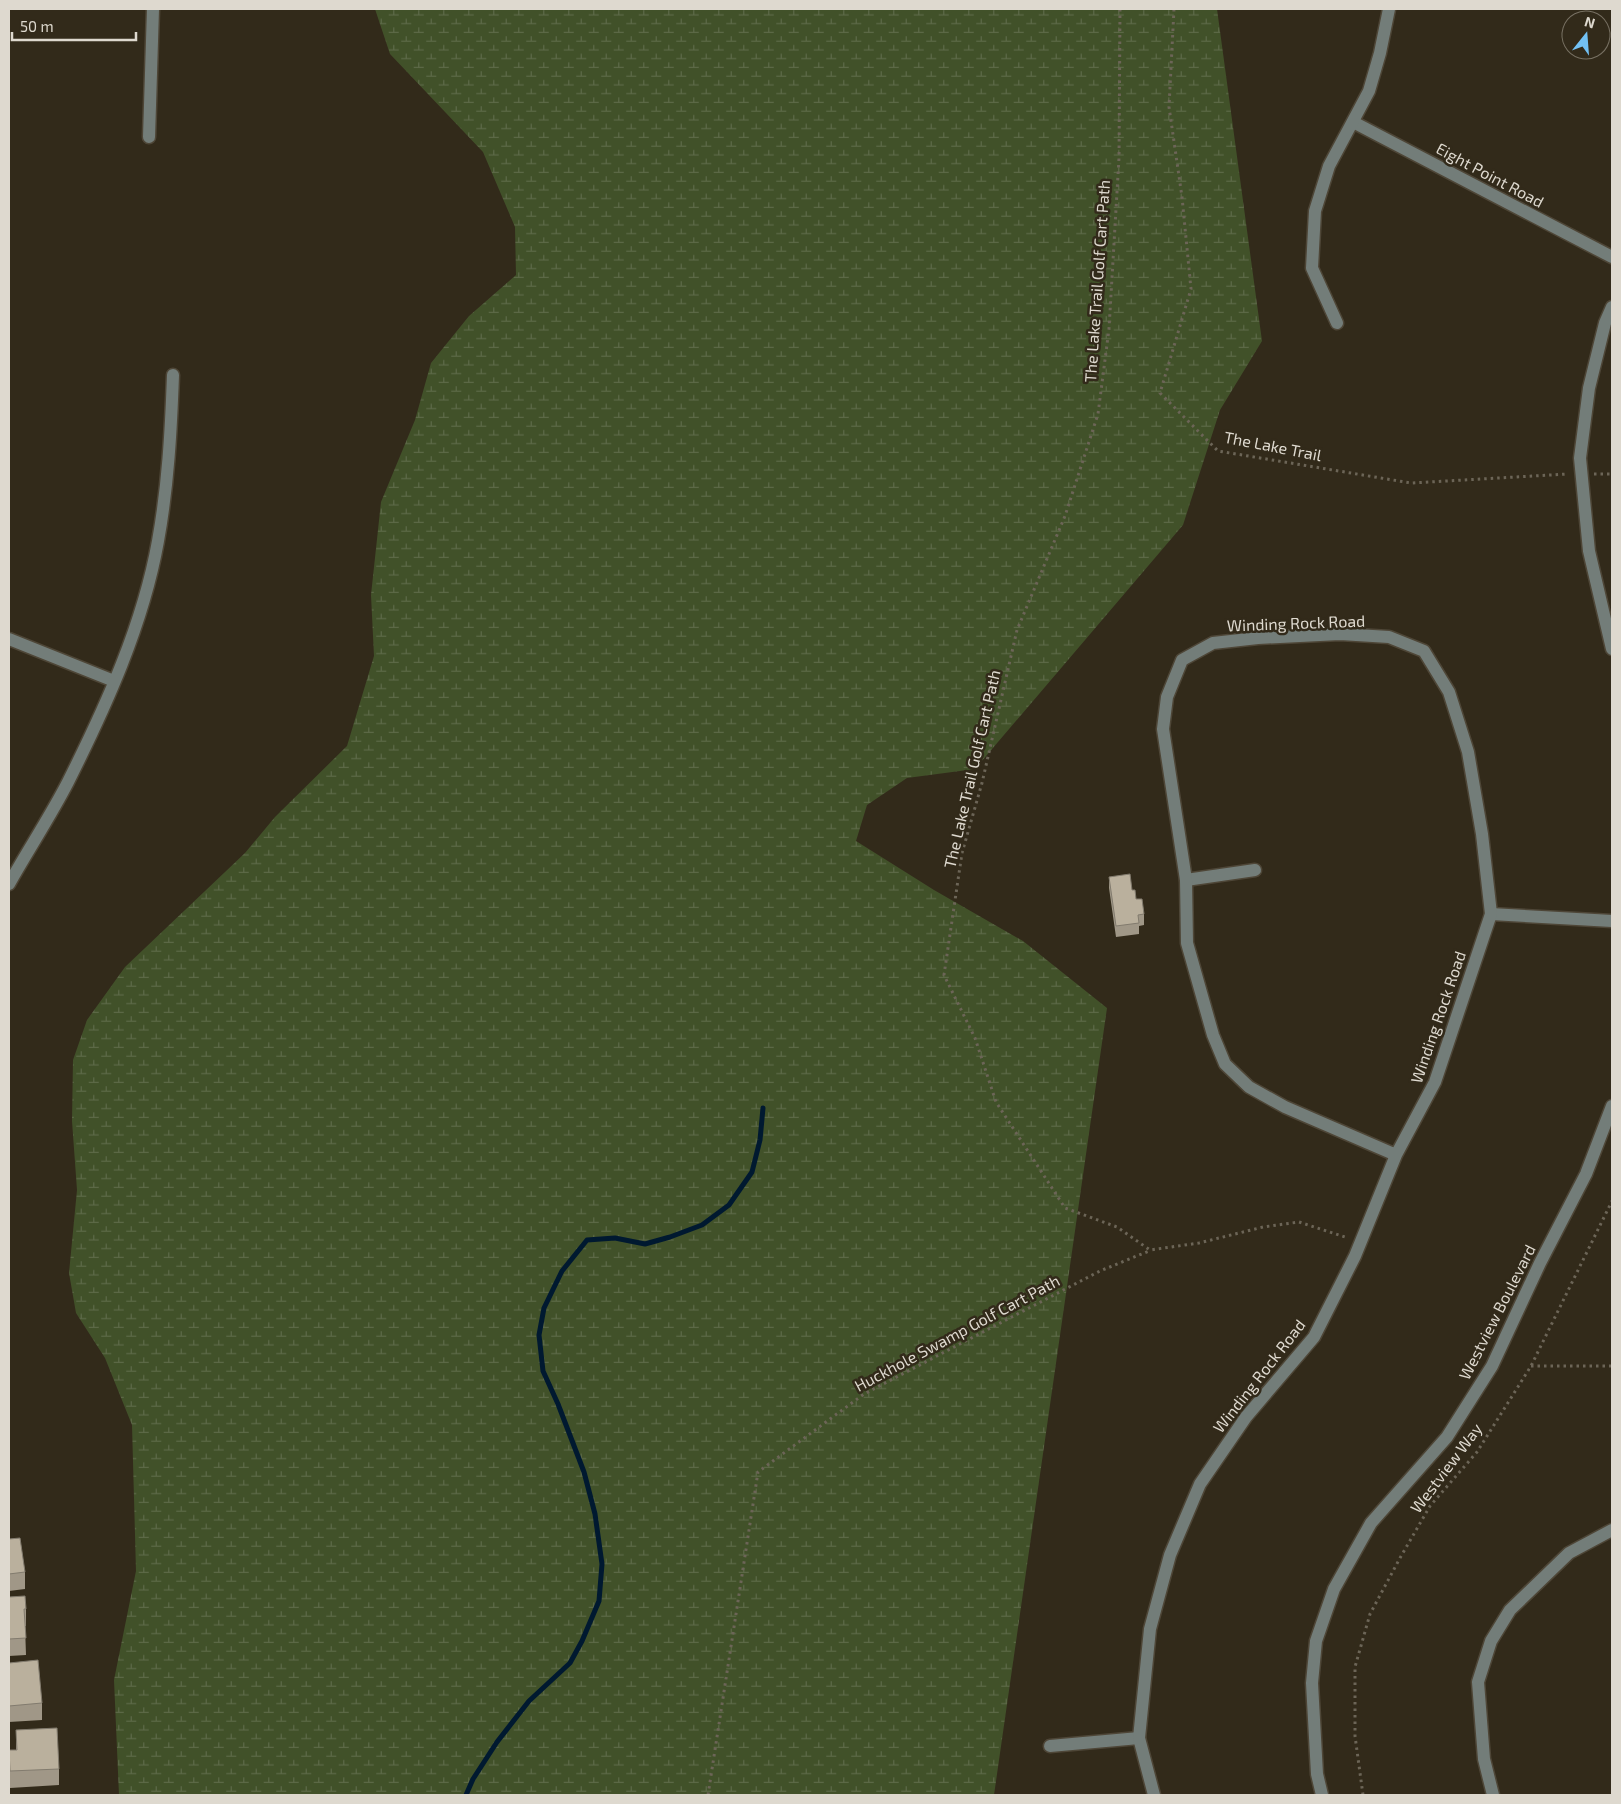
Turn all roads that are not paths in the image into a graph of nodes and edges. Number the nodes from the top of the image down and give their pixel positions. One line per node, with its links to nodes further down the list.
1 (153, 9): 4 (street)
2 (1389, 9): 3 (street)
3 (1353, 122): 5 (street, Eight Point Road); 7 (street)
4 (149, 137)
5 (1612, 257)
6 (1612, 307): 10 (street)
7 (1337, 323)
8 (173, 375): 11 (street)
9 (9, 639): 11 (street)
10 (1612, 649)
11 (114, 681): 14 (street)
12 (1255, 870): 13 (street)
13 (1186, 880): 15 (street, Winding Rock Road); 18 (street, Winding Rock Road)
14 (9, 884)
15 (1491, 914): 16 (street); 18 (street, Winding Rock Road)
16 (1612, 921)
17 (1612, 1106): 23 (street, Westview Boulevard)
18 (1396, 1155): 20 (street, Winding Rock Road)
19 (1612, 1530): 24 (street)
20 (1139, 1738): 21 (street); 22 (street, Winding Rock Road)
21 (1050, 1746)
22 (1154, 1795)
23 (1322, 1795)
24 (1493, 1795)

